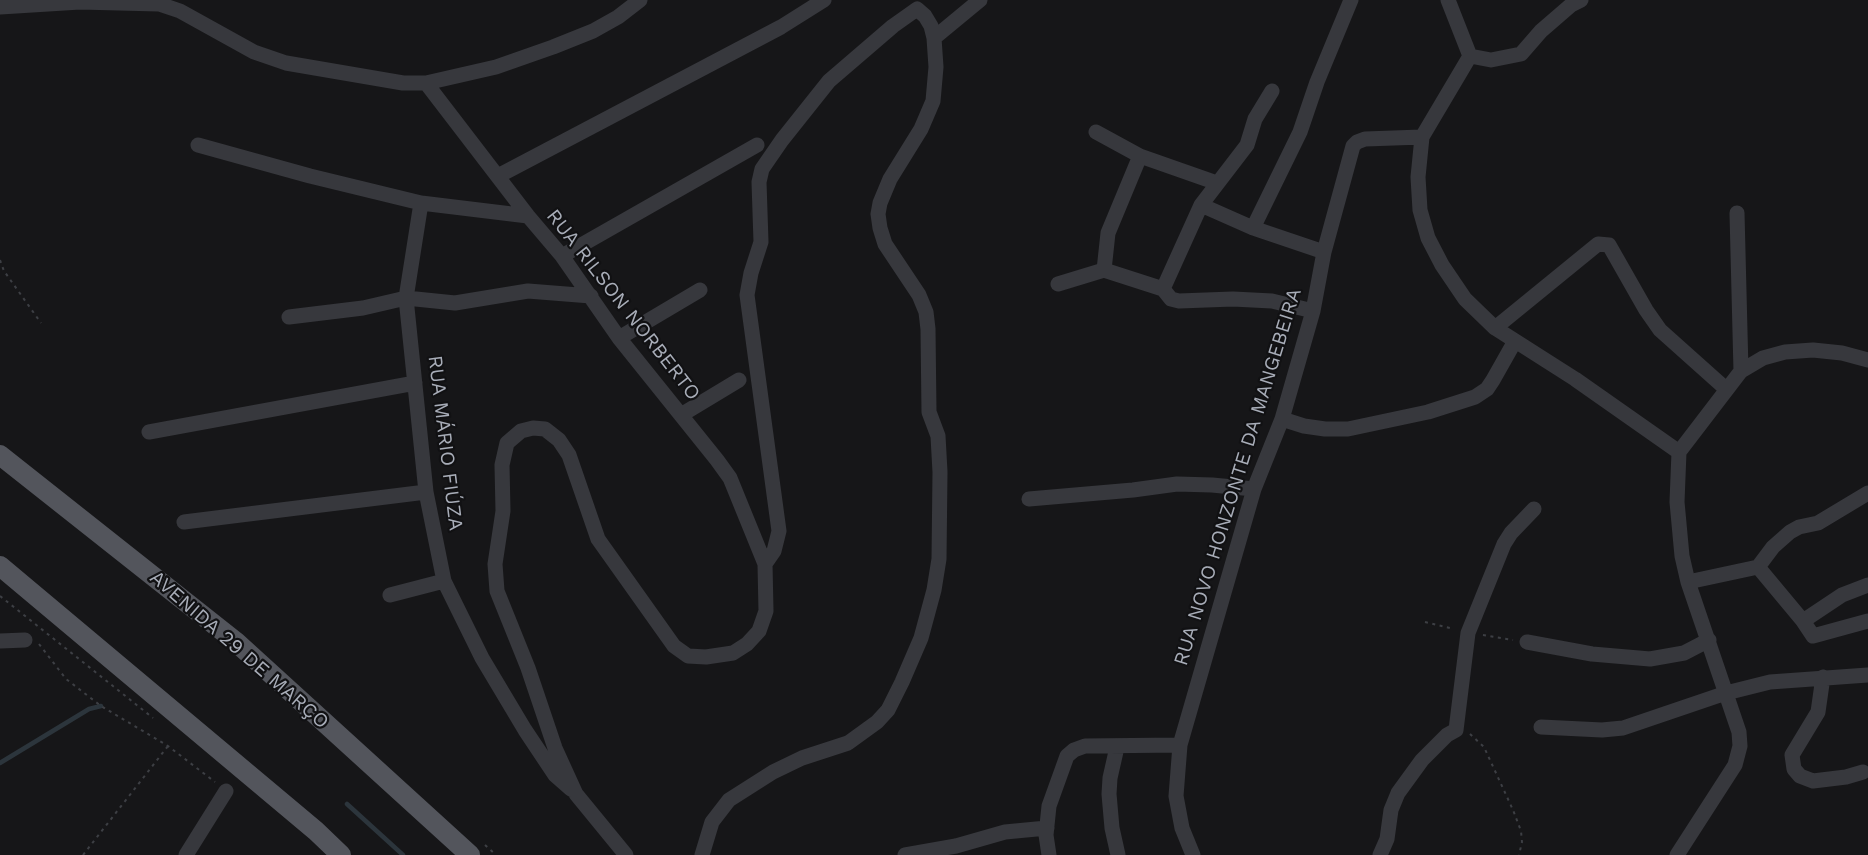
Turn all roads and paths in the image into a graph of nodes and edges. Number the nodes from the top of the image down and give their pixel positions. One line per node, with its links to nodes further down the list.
1 (640, 0): 11 (street)
2 (824, 0): 18 (street)
3 (980, 0): 9 (street)
4 (1351, 0): 24 (street)
5 (1448, 0): 10 (street)
6 (1581, 0): 10 (street)
7 (912, 4): 9 (street); 56 (street)
8 (0, 7): 11 (street)
9 (934, 38): 86 (street)
10 (1470, 56): 14 (street)
11 (426, 83): 18 (street, RUA RILSON NORBERTO)
12 (1272, 91): 19 (street)
13 (1096, 132): 17 (street)
14 (1422, 137): 25 (street, RUA NOVO HONZONTE DA MANGEBEIRA); 37 (street)
15 (198, 145): 20 (street)
16 (757, 145): 26 (street)
17 (1140, 156): 19 (street); 28 (street)
18 (498, 176): 23 (street, RUA RILSON NORBERTO)
19 (1218, 183): 21 (street)
20 (421, 203): 23 (street); 33 (street, RUA MÁRIO FIÚZA)
21 (1201, 205): 24 (street); 30 (street)
22 (1737, 213): 41 (street)
23 (528, 216): 26 (street, RUA RILSON NORBERTO)
24 (1253, 228): 25 (street)
25 (1324, 252): 34 (street, RUA NOVO HONZONTE DA MANGEBEIRA)
26 (562, 256): 32 (street, RUA RILSON NORBERTO)
27 (0, 260): 36 (path)
28 (1104, 270): 29 (street); 30 (street)
29 (1058, 284)
30 (1163, 289): 34 (street)
31 (700, 290): 38 (street)
32 (591, 296): 33 (street); 38 (street, RUA RILSON NORBERTO)
33 (406, 298): 35 (street); 43 (street, RUA MÁRIO FIÚZA)
34 (1313, 311): 46 (street, RUA NOVO HONZONTE DA MANGEBEIRA)
35 (289, 317)
36 (42, 323)
37 (1495, 328): 39 (street); 44 (street)
38 (620, 338): 45 (street, RUA RILSON NORBERTO)
39 (1515, 341): 46 (street); 48 (street)
40 (1868, 360): 41 (street)
41 (1741, 371): 44 (street)
42 (739, 380): 45 (street)
43 (416, 383): 47 (street); 51 (street, RUA MÁRIO FIÚZA)
44 (1726, 389): 48 (street)
45 (681, 415): 56 (street, RUA RILSON NORBERTO)
46 (1282, 419): 50 (street, RUA NOVO HONZONTE DA MANGEBEIRA)
47 (149, 432)
48 (1679, 452): 60 (street)
49 (0, 455): 84 (main road, AVENIDA 29 DE MARÇO)
50 (1254, 489): 53 (street); 74 (street, RUA NOVO HONZONTE DA MANGEBEIRA)
51 (426, 492): 55 (street); 59 (street, RUA MÁRIO FIÚZA)
52 (1868, 493): 58 (street)
53 (1029, 499)
54 (1534, 510): 73 (street)
55 (184, 522)
56 (765, 564): 79 (street)
57 (0, 566): 83 (main road)
58 (1758, 567): 60 (street); 63 (street)
59 (444, 581): 62 (street); 79 (street, RUA MÁRIO FIÚZA)
60 (1688, 582): 66 (street)
61 (1868, 585): 63 (street)
62 (390, 594)
63 (1803, 621): 64 (street)
64 (1868, 621)
65 (25, 640): 67 (street); 75 (path)
66 (1708, 640): 68 (street); 71 (street)
67 (0, 642)
68 (1527, 642)
69 (1868, 675): 70 (street)
70 (1823, 677): 71 (street); 77 (street)
71 (1726, 693): 72 (street); 93 (street)
72 (1541, 727)
73 (1456, 730): 91 (street); 92 (path)
74 (1180, 745): 76 (street); 90 (street, RUA NOVO HONZONTE DA MANGEBEIRA)
75 (168, 746): 78 (path); 81 (path)
76 (1117, 747): 80 (street); 89 (street)
77 (1866, 774)
78 (226, 791): 82 (street)
79 (576, 794): 85 (street)
80 (1047, 828): 87 (street); 88 (street)
81 (83, 855)
82 (186, 855)
83 (341, 855)
84 (470, 855)
85 (626, 855)
86 (702, 855)
87 (906, 855)
88 (1049, 855)
89 (1118, 855)
90 (1193, 855)
91 (1380, 855)
92 (1519, 855)
93 (1677, 855)

